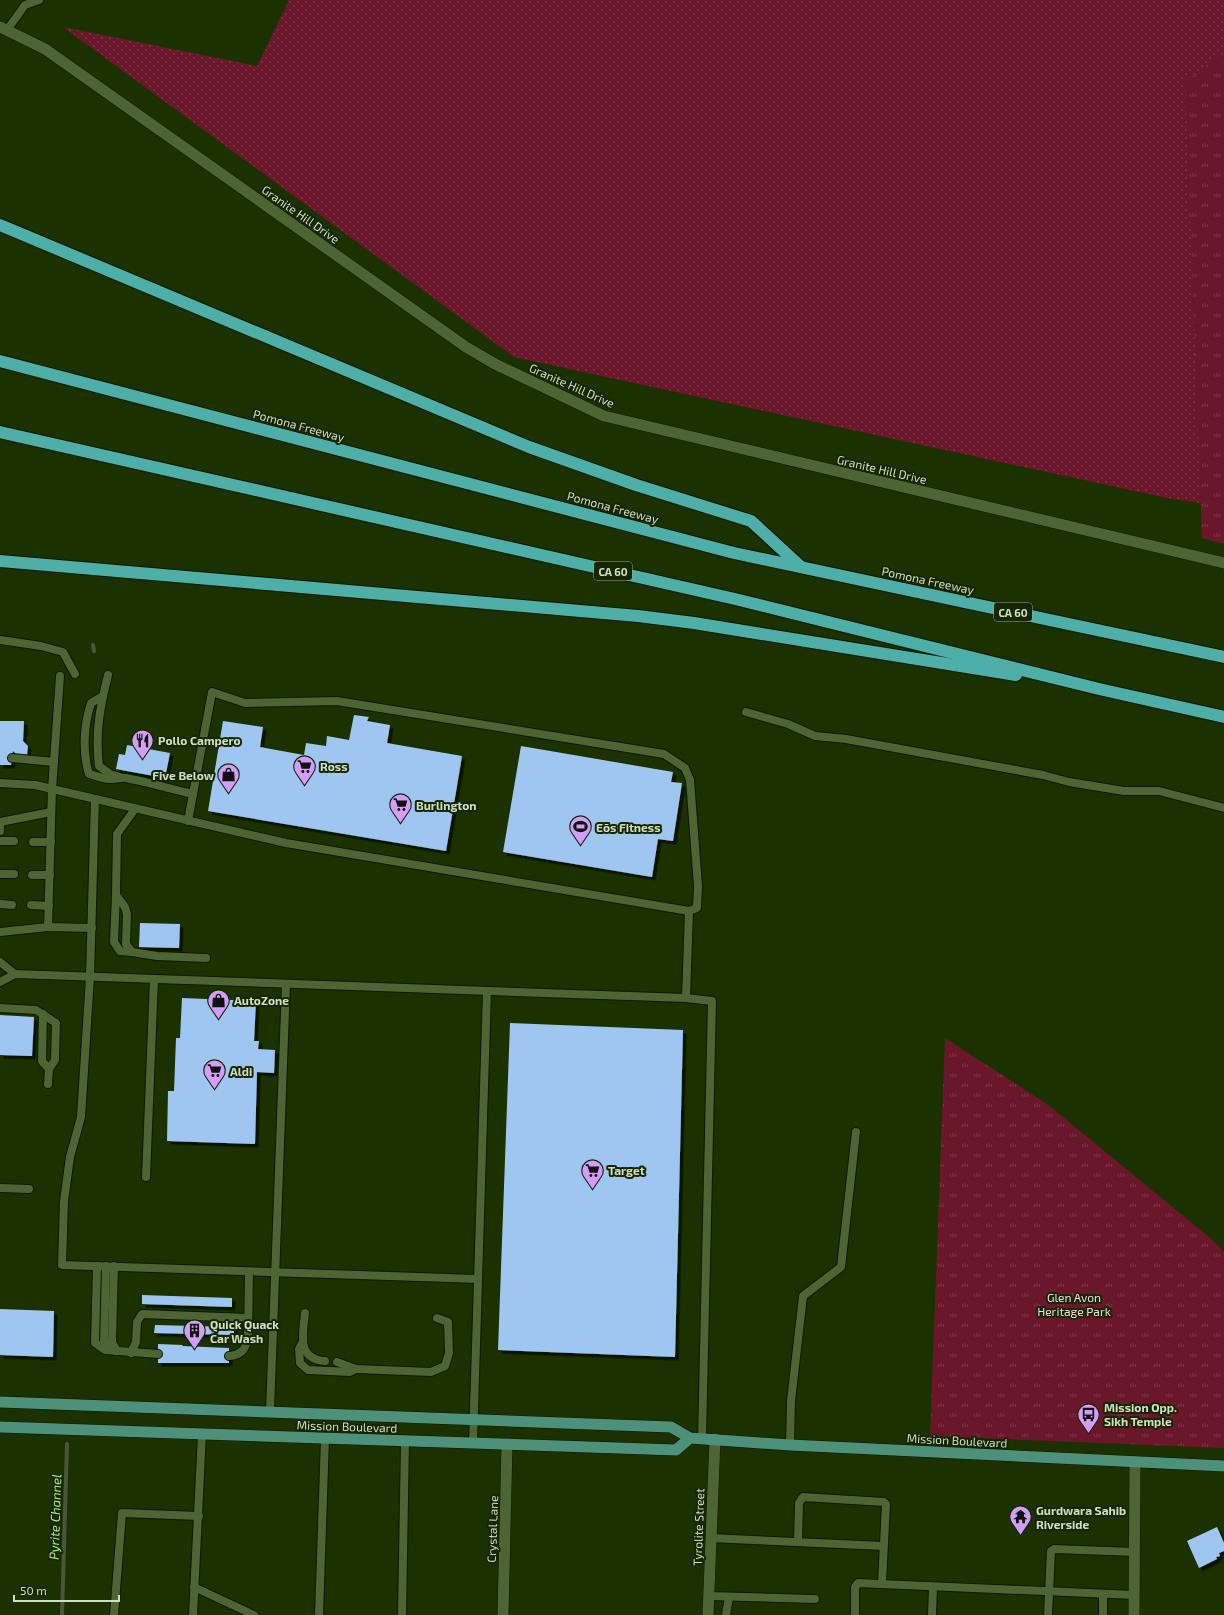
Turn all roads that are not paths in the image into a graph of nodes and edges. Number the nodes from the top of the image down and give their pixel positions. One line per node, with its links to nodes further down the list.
1 (39, 0): 2 (lane)
2 (4, 29): 7 (street, Granite Hill Drive)
3 (0, 225): 8 (highway)
4 (0, 361): 8 (highway, Pomona Freeway / CA 60)
5 (0, 432): 14 (highway, CA 60)
6 (0, 560): 14 (highway)
7 (1224, 564)
8 (802, 568): 10 (highway, Pomona Freeway / CA 60)
9 (0, 640): 11 (lane)
10 (1224, 657)
11 (75, 674)
12 (108, 675): 15 (lane)
13 (60, 676): 19 (lane)
14 (1099, 689): 17 (highway, CA 60)
15 (103, 696): 20 (lane); 20 (lane)
16 (746, 712): 25 (lane)
17 (1224, 717)
18 (12, 758): 19 (lane)
19 (54, 762): 22 (lane)
20 (121, 777): 23 (lane)
21 (0, 783): 22 (lane)
22 (52, 789): 24 (lane); 27 (lane)
23 (193, 794): 28 (lane); 44 (lane)
24 (95, 799): 26 (lane); 46 (lane)
25 (1224, 808)
26 (135, 809): 28 (lane); 39 (lane)
27 (52, 812): 29 (lane); 34 (lane)
28 (188, 821): 44 (lane)
29 (0, 822): 30 (lane)
30 (0, 831)
31 (0, 840): 32 (lane)
32 (14, 841)
33 (32, 842): 34 (lane)
34 (51, 842): 38 (lane)
35 (0, 874): 36 (lane)
36 (14, 874)
37 (32, 875): 38 (lane)
38 (50, 876): 43 (lane)
39 (116, 895): 48 (lane); 48 (lane)
40 (0, 904): 41 (lane)
41 (12, 905)
42 (31, 905): 43 (lane)
43 (49, 906): 45 (lane)
44 (689, 911): 57 (lane)
45 (48, 927): 46 (lane); 47 (lane)
46 (92, 928): 52 (lane)
47 (0, 932)
48 (132, 952): 49 (lane)
49 (206, 958)
50 (0, 962): 51 (lane)
51 (15, 974): 52 (lane); 54 (lane)
52 (90, 977): 53 (lane); 66 (lane)
53 (154, 979): 55 (lane); 63 (lane)
54 (0, 982)
55 (286, 984): 56 (lane); 69 (lane)
56 (487, 991): 57 (lane); 70 (lane)
57 (686, 998): 89 (lane)
58 (0, 1008): 59 (lane)
59 (43, 1014): 60 (lane); 60 (lane)
60 (48, 1069): 61 (lane)
61 (48, 1084)
62 (856, 1132): 94 (lane)
63 (146, 1177)
64 (0, 1188): 65 (lane)
65 (29, 1189)
66 (97, 1266): 67 (lane); 75 (lane)
67 (110, 1266): 68 (lane); 75 (lane)
68 (249, 1272): 69 (lane); 72 (lane)
69 (275, 1273): 70 (lane); 83 (lane)
70 (478, 1279): 84 (lane)
71 (305, 1313): 74 (lane)
72 (248, 1318): 76 (lane); 78 (lane)
73 (437, 1318): 81 (lane)
74 (302, 1343): 79 (lane); 81 (lane)
75 (118, 1352): 76 (lane)
76 (131, 1353): 77 (lane)
77 (158, 1354)
78 (229, 1356)
79 (325, 1361)
80 (337, 1362): 81 (lane)
81 (356, 1369)
82 (0, 1402): 83 (main road, Mission Boulevard)
83 (270, 1411): 84 (main road, Mission Boulevard)
84 (474, 1419): 88 (main road, Mission Boulevard); 92 (lane)
85 (0, 1427): 86 (main road, Mission Boulevard)
86 (202, 1434): 87 (main road, Mission Boulevard); 97 (lane)
87 (325, 1438): 91 (main road, Mission Boulevard); 114 (lane)
88 (690, 1438): 89 (main road, Mission Boulevard); 93 (main road, Mission Boulevard)
89 (702, 1438): 90 (main road, Mission Boulevard)
90 (715, 1439): 94 (main road, Mission Boulevard); 98 (street, Tyrolite Street)
91 (405, 1440): 92 (main road, Mission Boulevard); 115 (lane)
92 (472, 1442): 93 (main road, Mission Boulevard)
93 (508, 1444): 116 (street, Crystal Lane)
94 (790, 1445): 95 (main road, Mission Boulevard)
95 (1135, 1462): 96 (main road, Mission Boulevard); 101 (street)
96 (1224, 1466)
97 (199, 1516): 103 (lane); 111 (lane)
98 (710, 1538): 99 (lane); 108 (street, Tyrolite Street)
99 (798, 1542): 100 (lane); 100 (lane)
100 (883, 1546): 102 (lane)
101 (1135, 1552): 105 (lane); 107 (street)
102 (882, 1583): 104 (lane); 119 (lane)
103 (194, 1587): 112 (lane); 113 (lane)
104 (933, 1587): 105 (lane); 120 (lane)
105 (1049, 1591): 106 (lane); 121 (lane)
106 (1103, 1594): 107 (lane); 122 (lane)
107 (1134, 1595): 123 (street)
108 (708, 1596): 109 (lane); 117 (street, Tyrolite Street)
109 (729, 1596): 110 (lane); 118 (lane)
110 (815, 1599)
111 (114, 1615)
112 (193, 1615)
113 (254, 1615)
114 (319, 1615)
115 (402, 1615)
116 (503, 1615)
117 (708, 1615)
118 (726, 1615)
119 (855, 1615)
120 (932, 1615)
121 (1048, 1615)
122 (1103, 1615)
123 (1134, 1615)

